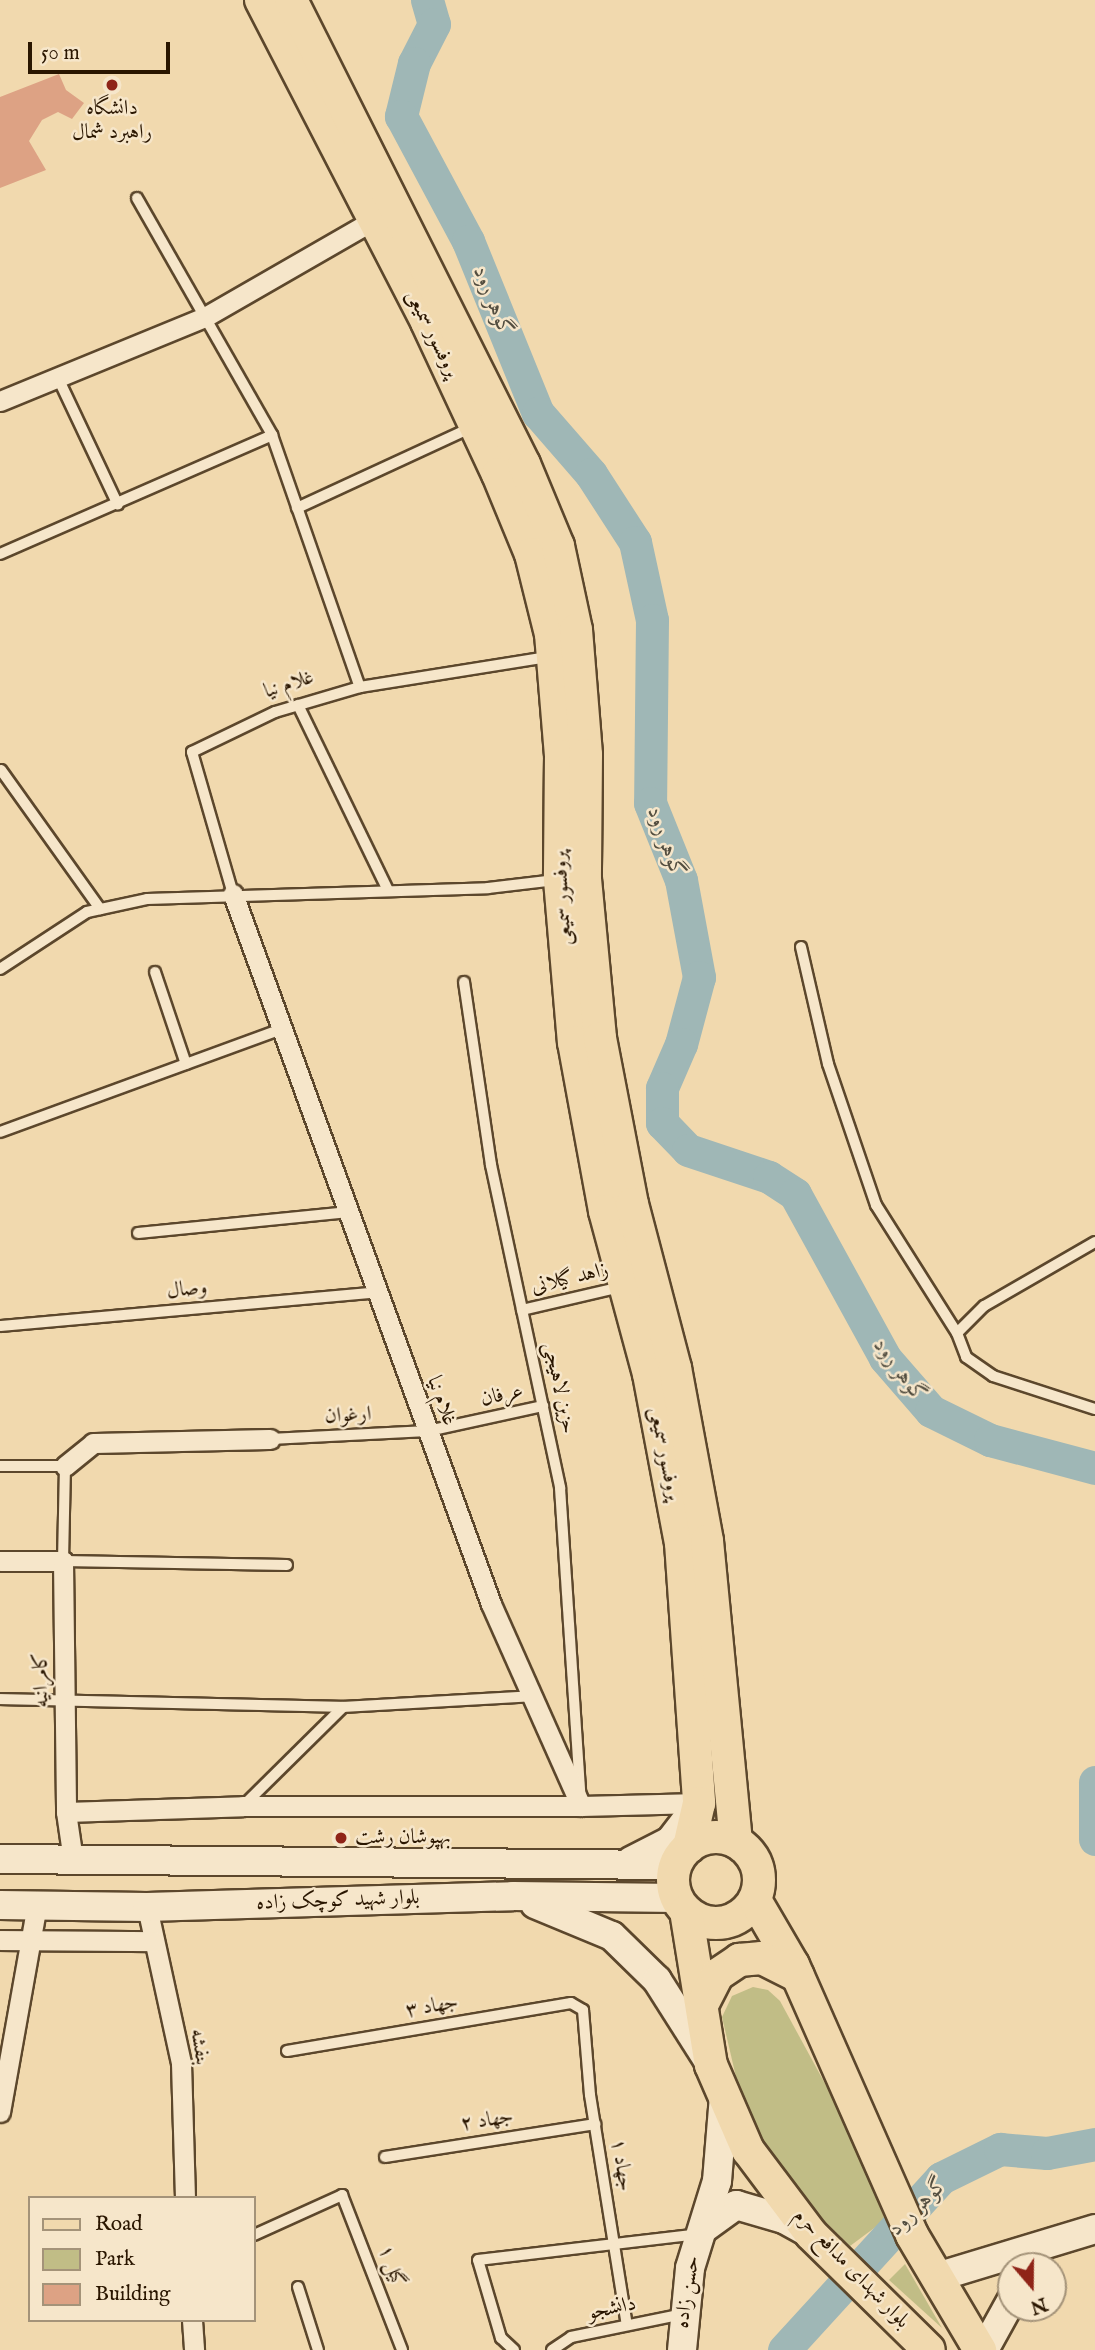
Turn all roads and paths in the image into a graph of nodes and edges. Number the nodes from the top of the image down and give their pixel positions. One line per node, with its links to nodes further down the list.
1 (261, 0): 4 (main road, پروفسور سمیعی)
2 (291, 0): 53 (main road, پروفسور سمیعی)
3 (136, 198): 5 (lane)
4 (374, 220): 5 (street); 8 (main road, پروفسور سمیعی)
5 (205, 317): 6 (street); 9 (lane)
6 (58, 378): 7 (street); 10 (lane)
7 (0, 401)
8 (475, 426): 11 (lane); 13 (main road, پروفسور سمیعی)
9 (272, 435): 10 (lane); 11 (lane)
10 (118, 505): 12 (lane)
11 (297, 508): 14 (lane)
12 (0, 554)
13 (552, 656): 14 (lane, غلام نیا); 17 (main road, پروفسور سمیعی)
14 (360, 687): 15 (lane, غلام نیا)
15 (298, 705): 18 (lane); 19 (lane, غلام نیا)
16 (1, 770): 20 (lane)
17 (560, 880): 18 (lane); 31 (main road, پروفسور سمیعی)
18 (388, 890): 19 (lane)
19 (233, 894): 20 (lane); 25 (street, غلام نیا)
20 (100, 909): 22 (lane)
21 (801, 947): 35 (lane)
22 (0, 969)
23 (155, 972): 26 (lane)
24 (464, 982): 33 (lane, حزین لاهیجی)
25 (282, 1029): 26 (lane); 28 (street, غلام نیا)
26 (186, 1064): 27 (lane)
27 (0, 1132)
28 (349, 1212): 29 (lane); 32 (street, غلام نیا)
29 (138, 1233)
30 (1095, 1242): 35 (lane)
31 (626, 1286): 33 (lane, زاهد گیلانی); 49 (main road, پروفسور سمیعی)
32 (378, 1292): 34 (lane, وصال); 38 (street, غلام نیا)
33 (522, 1310): 36 (lane, حزین لاهیجی)
34 (0, 1326)
35 (957, 1333): 37 (lane)
36 (543, 1406): 38 (lane, عرفان); 51 (lane, حزین لاهیجی)
37 (1095, 1409)
38 (428, 1431): 39 (lane, ارغوان); 45 (street, غلام نیا)
39 (270, 1439): 41 (street)
40 (0, 1466): 41 (lane)
41 (65, 1466): 43 (lane)
42 (0, 1561): 43 (street)
43 (63, 1561): 44 (lane); 47 (street, کامرانیه)
44 (287, 1564)
45 (531, 1696): 48 (lane); 51 (street, غلام نیا)
46 (0, 1699): 47 (lane)
47 (66, 1701): 48 (lane); 52 (street, کامرانیه)
48 (344, 1707): 50 (lane)
49 (699, 1803): 51 (street); 54 (main road, پروفسور سمیعی); 57 (main road)
50 (243, 1806): 51 (street); 52 (street)
51 (581, 1806)
52 (66, 1812): 56 (street, کامرانیه)
53 (736, 1842): 54 (main road); 59 (main road)
54 (682, 1856): 57 (main road, بلوار شهید کوچک زاده); 62 (main road)
55 (0, 1859): 56 (main road, بلوار شهید کوچک زاده)
56 (73, 1860): 57 (main road, بلوار شهید کوچک زاده)
57 (623, 1865)
58 (513, 1896): 62 (main road, بلوار شهید کوچک زاده); 63 (main road, بلوار شهید کوچک زاده); 71 (main road)
59 (755, 1900): 62 (main road); 67 (main road)
60 (0, 1905): 61 (main road, بلوار شهید کوچک زاده)
61 (37, 1905): 63 (main road, بلوار شهید کوچک زاده); 65 (street)
62 (682, 1905): 68 (main road, بلوار شهدای مدافع حرم)
63 (147, 1907): 66 (street, بنفشه)
64 (0, 1940): 65 (street)
65 (31, 1940): 66 (street); 73 (street)
66 (155, 1941): 76 (street, بنفشه)
67 (798, 1976): 68 (main road); 83 (main road)
68 (702, 2005): 71 (main road, بلوار شهدای مدافع حرم)
69 (583, 2010): 70 (lane, جهاد ۳); 74 (lane, جهاد ۱)
70 (287, 2051)
71 (711, 2065): 72 (main road, بلوار شهدای مدافع حرم)
72 (724, 2095): 78 (main road, حسن زاده); 79 (main road, بلوار شهدای مدافع حرم)
73 (0, 2112)
74 (595, 2124): 75 (lane, جهاد ۲); 81 (lane, جهاد ۱)
75 (385, 2157)
76 (185, 2196)
77 (256, 2234): 91 (lane, گیل ۱)
78 (698, 2234): 79 (main road); 81 (lane); 85 (main road, حسن زاده)
79 (811, 2234): 95 (main road, بلوار شهدای مدافع حرم)
80 (1086, 2234): 82 (main road); 83 (main road)
81 (614, 2243): 88 (lane, جهاد ۱); 92 (lane)
82 (1061, 2252)
83 (937, 2277): 96 (main road)
84 (298, 2287): 90 (lane)
85 (684, 2314): 88 (lane, دانشجو); 94 (main road, حسن زاده)
86 (192, 2322): 89 (street)
87 (999, 2322): 96 (main road)
88 (627, 2325): 93 (lane, دانشجو)
89 (194, 2350)
90 (318, 2350)
91 (402, 2350)
92 (514, 2350)
93 (552, 2350)
94 (682, 2350)
95 (929, 2350)
96 (982, 2350)

